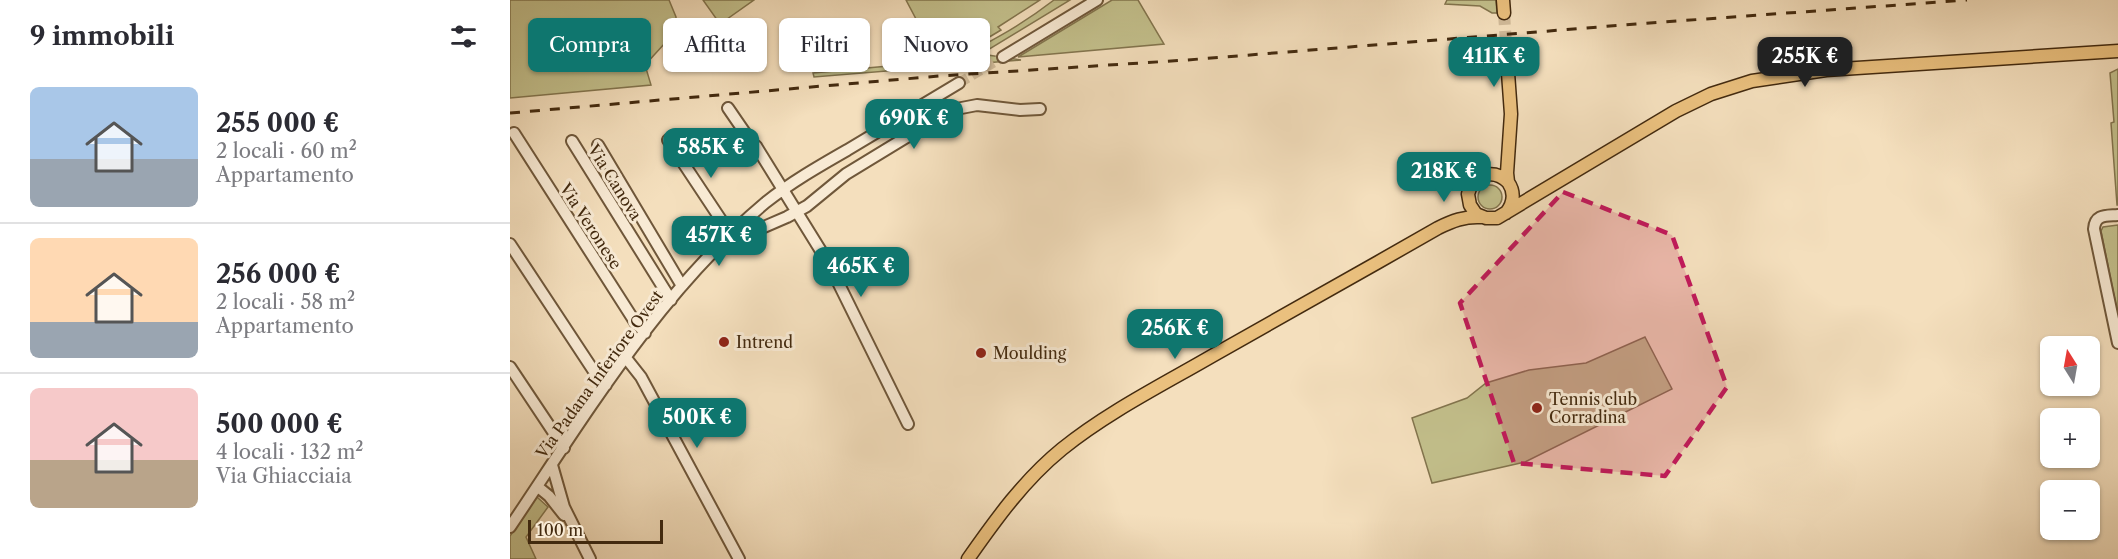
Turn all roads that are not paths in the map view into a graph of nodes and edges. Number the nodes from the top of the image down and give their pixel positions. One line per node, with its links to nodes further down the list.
1 (1097, 0): 5 (street)
2 (1503, 0): 3 (main road)
3 (1504, 13)
4 (2118, 51): 18 (main road)
5 (1003, 57)
6 (1507, 59): 13 (main road)
7 (959, 83): 17 (street, Via Padana Inferiore Ovest)
8 (728, 108): 17 (street)
9 (1040, 109): 20 (street)
10 (514, 133): 30 (street, Via Veronese)
11 (668, 140): 25 (street)
12 (572, 141): 29 (street, Via Canova)
13 (1509, 143): 15 (main road); 16 (main road)
14 (598, 146): 28 (street)
15 (1488, 174): 16 (main road); 19 (main road)
16 (1510, 184): 18 (main road); 21 (main road)
17 (784, 190): 20 (street); 25 (street, Via Padana Inferiore Ovest)
18 (1543, 190): 21 (main road)
19 (1468, 194): 23 (main road); 24 (main road)
20 (796, 212): 27 (street); 35 (street)
21 (1506, 213): 23 (main road)
22 (2118, 215): 31 (street)
23 (1481, 217): 24 (main road)
24 (1438, 228): 43 (main road)
25 (731, 235): 27 (street, Via Padana Inferiore Ovest)
26 (510, 244): 34 (street)
27 (720, 245): 28 (street, Via Padana Inferiore Ovest)
28 (682, 286): 29 (street, Via Padana Inferiore Ovest)
29 (671, 300): 30 (street, Via Padana Inferiore Ovest)
30 (645, 333): 32 (street, Via Padana Inferiore Ovest)
31 (2117, 338)
32 (626, 358): 34 (street, Via Padana Inferiore Ovest); 42 (street)
33 (510, 367): 36 (street)
34 (606, 386): 36 (street, Via Padana Inferiore Ovest)
35 (908, 424)
36 (564, 448): 37 (street, Via Padana Inferiore Ovest)
37 (552, 465): 38 (street, Via Padana Inferiore Ovest); 39 (street)
38 (537, 487): 39 (street); 40 (street, Via Padana Inferiore Ovest)
39 (572, 524): 41 (street)
40 (510, 527)
41 (590, 559)
42 (740, 559)
43 (968, 559)

